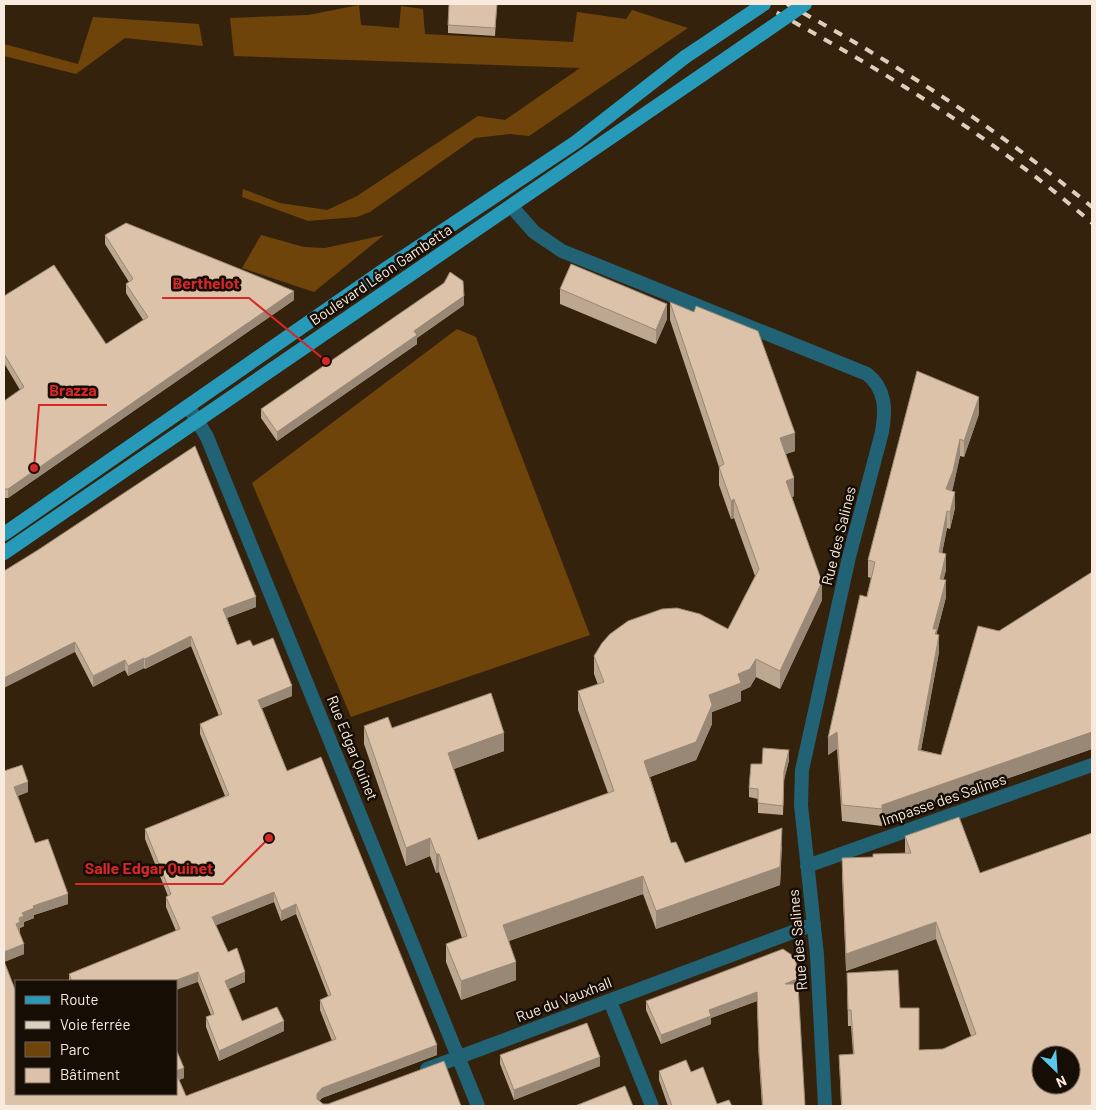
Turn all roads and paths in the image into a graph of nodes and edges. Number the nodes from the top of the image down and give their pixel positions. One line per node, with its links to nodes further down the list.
1 (764, 4): 4 (main road, Boulevard Léon Gambetta, bridge)
2 (805, 4): 3 (main road, Boulevard Léon Gambetta, bridge)
3 (511, 206): 5 (main road, Boulevard Léon Gambetta); 9 (street, Rue des Salines)
4 (188, 406): 5 (street, Rue Edgar Quinet); 6 (main road, Boulevard Léon Gambetta)
5 (197, 420): 7 (main road, Boulevard Léon Gambetta); 12 (street, Rue Edgar Quinet)
6 (4, 534)
7 (5, 547)
8 (1092, 765): 9 (street, Impasse des Salines)
9 (807, 866): 10 (street, Rue des Salines)
10 (814, 924): 11 (street, Rue du Vauxhall); 16 (street, Rue des Salines)
11 (610, 1001): 12 (street, Rue du Vauxhall); 15 (street)
12 (458, 1057): 13 (street, Rue du Vauxhall); 14 (street, Rue Edgar Quinet)
13 (414, 1074)
14 (478, 1106)
15 (652, 1106)
16 (825, 1106)

